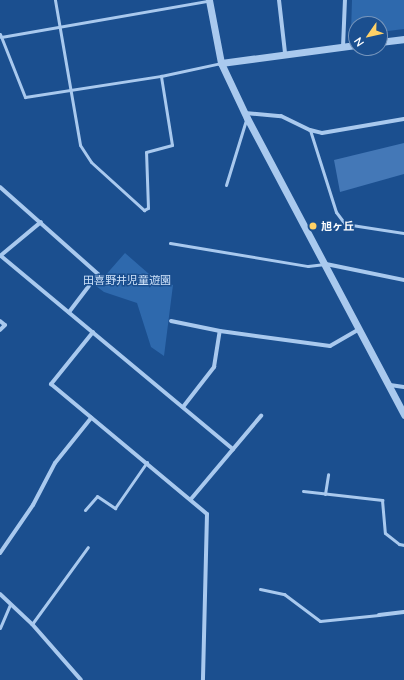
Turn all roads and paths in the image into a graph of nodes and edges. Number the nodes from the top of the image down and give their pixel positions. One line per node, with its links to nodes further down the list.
1 (55, 0): 5 (lane)
2 (209, 0): 5 (lane); 12 (street)
3 (279, 0): 11 (street)
4 (345, 0): 10 (street)
5 (60, 27): 6 (lane); 14 (lane)
6 (1, 36): 14 (lane)
7 (404, 39): 8 (street)
8 (388, 41)
9 (348, 46): 10 (street)
10 (343, 47): 11 (street)
11 (285, 53): 12 (street)
12 (221, 63): 13 (lane); 15 (street)
13 (161, 76): 14 (lane); 14 (lane)
14 (70, 91)
15 (246, 115): 17 (street); 18 (lane); 24 (street)
16 (404, 119): 17 (street)
17 (310, 130): 21 (lane)
18 (226, 185)
19 (0, 187): 20 (street)
20 (41, 222): 23 (street); 26 (street)
21 (404, 233)
22 (170, 243): 24 (lane)
23 (1, 256): 26 (street)
24 (326, 264): 25 (street); 29 (street)
25 (404, 280)
26 (69, 312): 32 (street)
27 (0, 321): 30 (street)
28 (171, 321): 31 (street)
29 (360, 329): 31 (street); 33 (street)
30 (0, 330)
31 (220, 331): 35 (street)
32 (93, 332): 35 (street); 38 (street)
33 (390, 385): 34 (street); 36 (street)
34 (404, 387)
35 (183, 407): 39 (street)
36 (404, 415)
37 (261, 416): 39 (street)
38 (90, 418): 40 (street); 48 (street)
39 (233, 449): 44 (street)
40 (147, 462): 44 (street); 45 (lane)
41 (328, 474): 43 (lane)
42 (303, 492): 43 (lane)
43 (325, 494): 46 (lane)
44 (191, 499): 57 (street)
45 (85, 510)
46 (404, 545)
47 (88, 547): 54 (lane)
48 (0, 553)
49 (260, 589): 53 (lane)
50 (0, 594): 51 (street)
51 (10, 604): 54 (street); 55 (lane)
52 (404, 612): 53 (street)
53 (379, 615)
54 (32, 624): 56 (street)
55 (0, 628)
56 (81, 680)
57 (203, 680)

